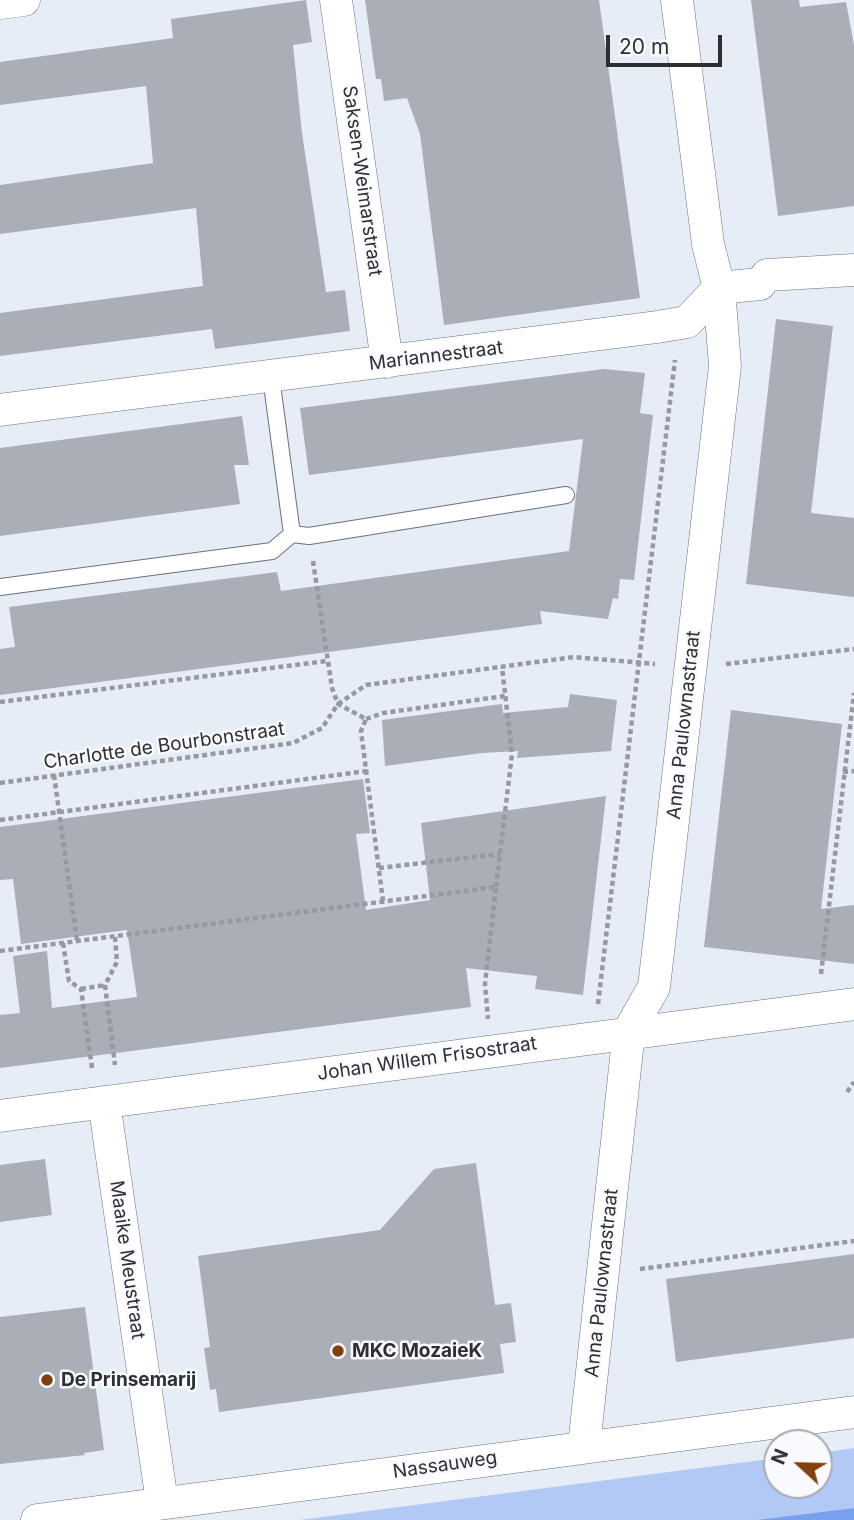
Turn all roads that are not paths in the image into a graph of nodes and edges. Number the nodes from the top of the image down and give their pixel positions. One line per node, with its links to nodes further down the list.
1 (24, 0): 4 (street)
2 (336, 0): 7 (street, Saksen-Weimarstraat)
3 (677, 0): 6 (street, Anna Paulownastraat)
4 (0, 3)
5 (854, 270): 6 (street)
6 (719, 288): 7 (street, Mariannestraat); 14 (street, Anna Paulownastraat)
7 (387, 362): 8 (street, Mariannestraat)
8 (271, 377): 9 (street, Mariannestraat); 11 (lane)
9 (0, 410)
10 (566, 495): 11 (lane)
11 (292, 534): 12 (lane)
12 (0, 587)
13 (854, 1004): 14 (street, Johan Willem Frisostraat)
14 (629, 1031): 15 (street, Johan Willem Frisostraat); 18 (street, Anna Paulownastraat)
15 (112, 1101): 16 (street, Johan Willem Frisostraat); 19 (street, Maaike Meustraat)
16 (0, 1116)
17 (854, 1412): 18 (street, Nassauweg)
18 (584, 1446): 19 (street, Nassauweg)
19 (162, 1502): 20 (street, Nassauweg)
20 (37, 1520)

